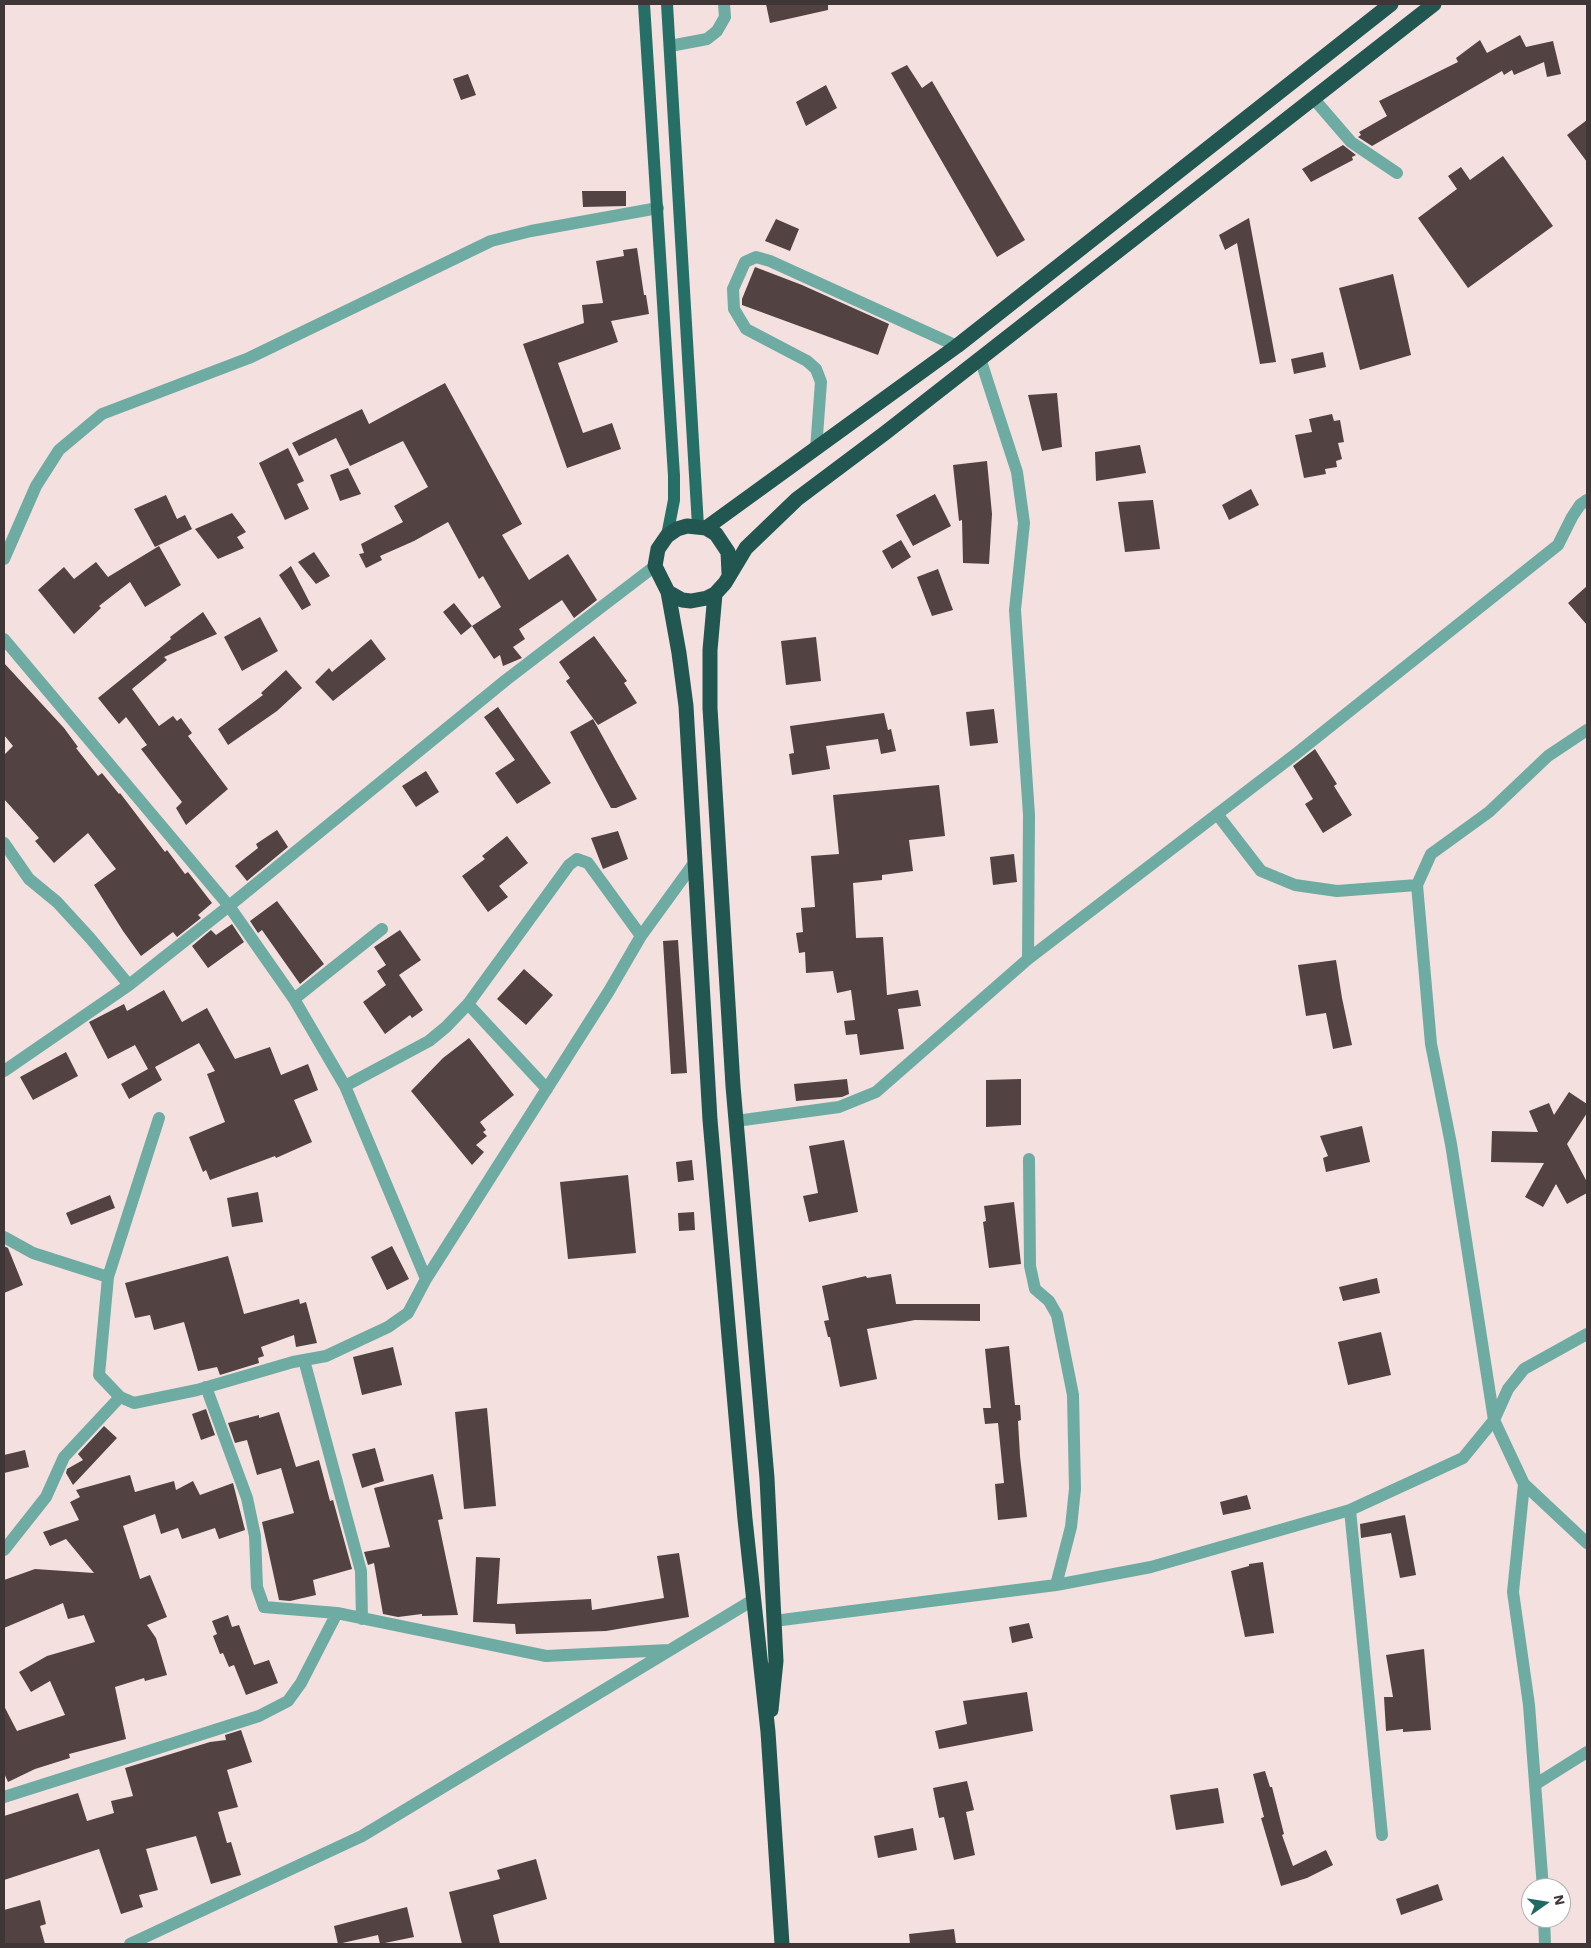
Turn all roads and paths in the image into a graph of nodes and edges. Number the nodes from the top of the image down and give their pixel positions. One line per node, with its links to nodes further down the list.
1 (644, 4): 9 (main road)
2 (667, 4): 6 (main road)
3 (724, 4): 6 (street)
4 (1392, 4): 10 (highway)
5 (1434, 4): 7 (highway)
6 (670, 46): 14 (main road)
7 (1313, 98): 8 (street); 11 (highway)
8 (1397, 173)
9 (658, 208): 15 (main road); 16 (street)
10 (957, 346): 12 (highway); 12 (street)
11 (980, 358): 18 (highway); 30 (street)
12 (816, 449): 14 (highway)
13 (1587, 500): 23 (street)
14 (702, 527): 15 (highway); 18 (highway)
15 (667, 536): 17 (highway)
16 (4, 558)
17 (655, 566): 19 (highway); 27 (street)
18 (729, 574): 20 (highway)
19 (668, 592): 20 (highway); 25 (highway)
20 (715, 594): 38 (highway)
21 (4, 639): 27 (street)
22 (1587, 730): 26 (street)
23 (1217, 814): 26 (street); 30 (street)
24 (4, 844): 31 (street)
25 (694, 863): 29 (street); 53 (highway)
26 (1418, 885): 47 (street)
27 (229, 906): 31 (street); 32 (street)
28 (382, 930): 32 (street)
29 (641, 936): 33 (street); 36 (street)
30 (1028, 959): 38 (street)
31 (128, 985): 34 (street)
32 (294, 999): 35 (street)
33 (468, 1004): 35 (street); 36 (street)
34 (4, 1071)
35 (344, 1086): 42 (street)
36 (547, 1089): 42 (street)
37 (159, 1118): 41 (street)
38 (736, 1121): 56 (highway)
39 (1029, 1159): 52 (street)
40 (4, 1237): 41 (street)
41 (108, 1277): 46 (street)
42 (426, 1279): 44 (street)
43 (1587, 1334): 47 (street)
44 (304, 1360): 45 (street); 55 (street)
45 (206, 1387): 46 (street); 54 (street)
46 (120, 1396): 51 (street)
47 (1494, 1420): 48 (street); 49 (street)
48 (1524, 1484): 50 (street); 60 (street)
49 (1350, 1510): 52 (street); 62 (street)
50 (1587, 1543)
51 (4, 1550)
52 (1056, 1585): 56 (street)
53 (754, 1600): 57 (street); 58 (highway)
54 (337, 1614): 55 (street); 61 (street)
55 (362, 1619): 57 (street)
56 (774, 1621): 58 (highway)
57 (672, 1650): 65 (street)
58 (768, 1732): 66 (highway)
59 (1587, 1752): 60 (street)
60 (1536, 1784): 63 (street)
61 (4, 1797)
62 (1382, 1835)
63 (1542, 1878)
64 (1544, 1928): 67 (street)
65 (130, 1944)
66 (782, 1944)
67 (1545, 1944)

